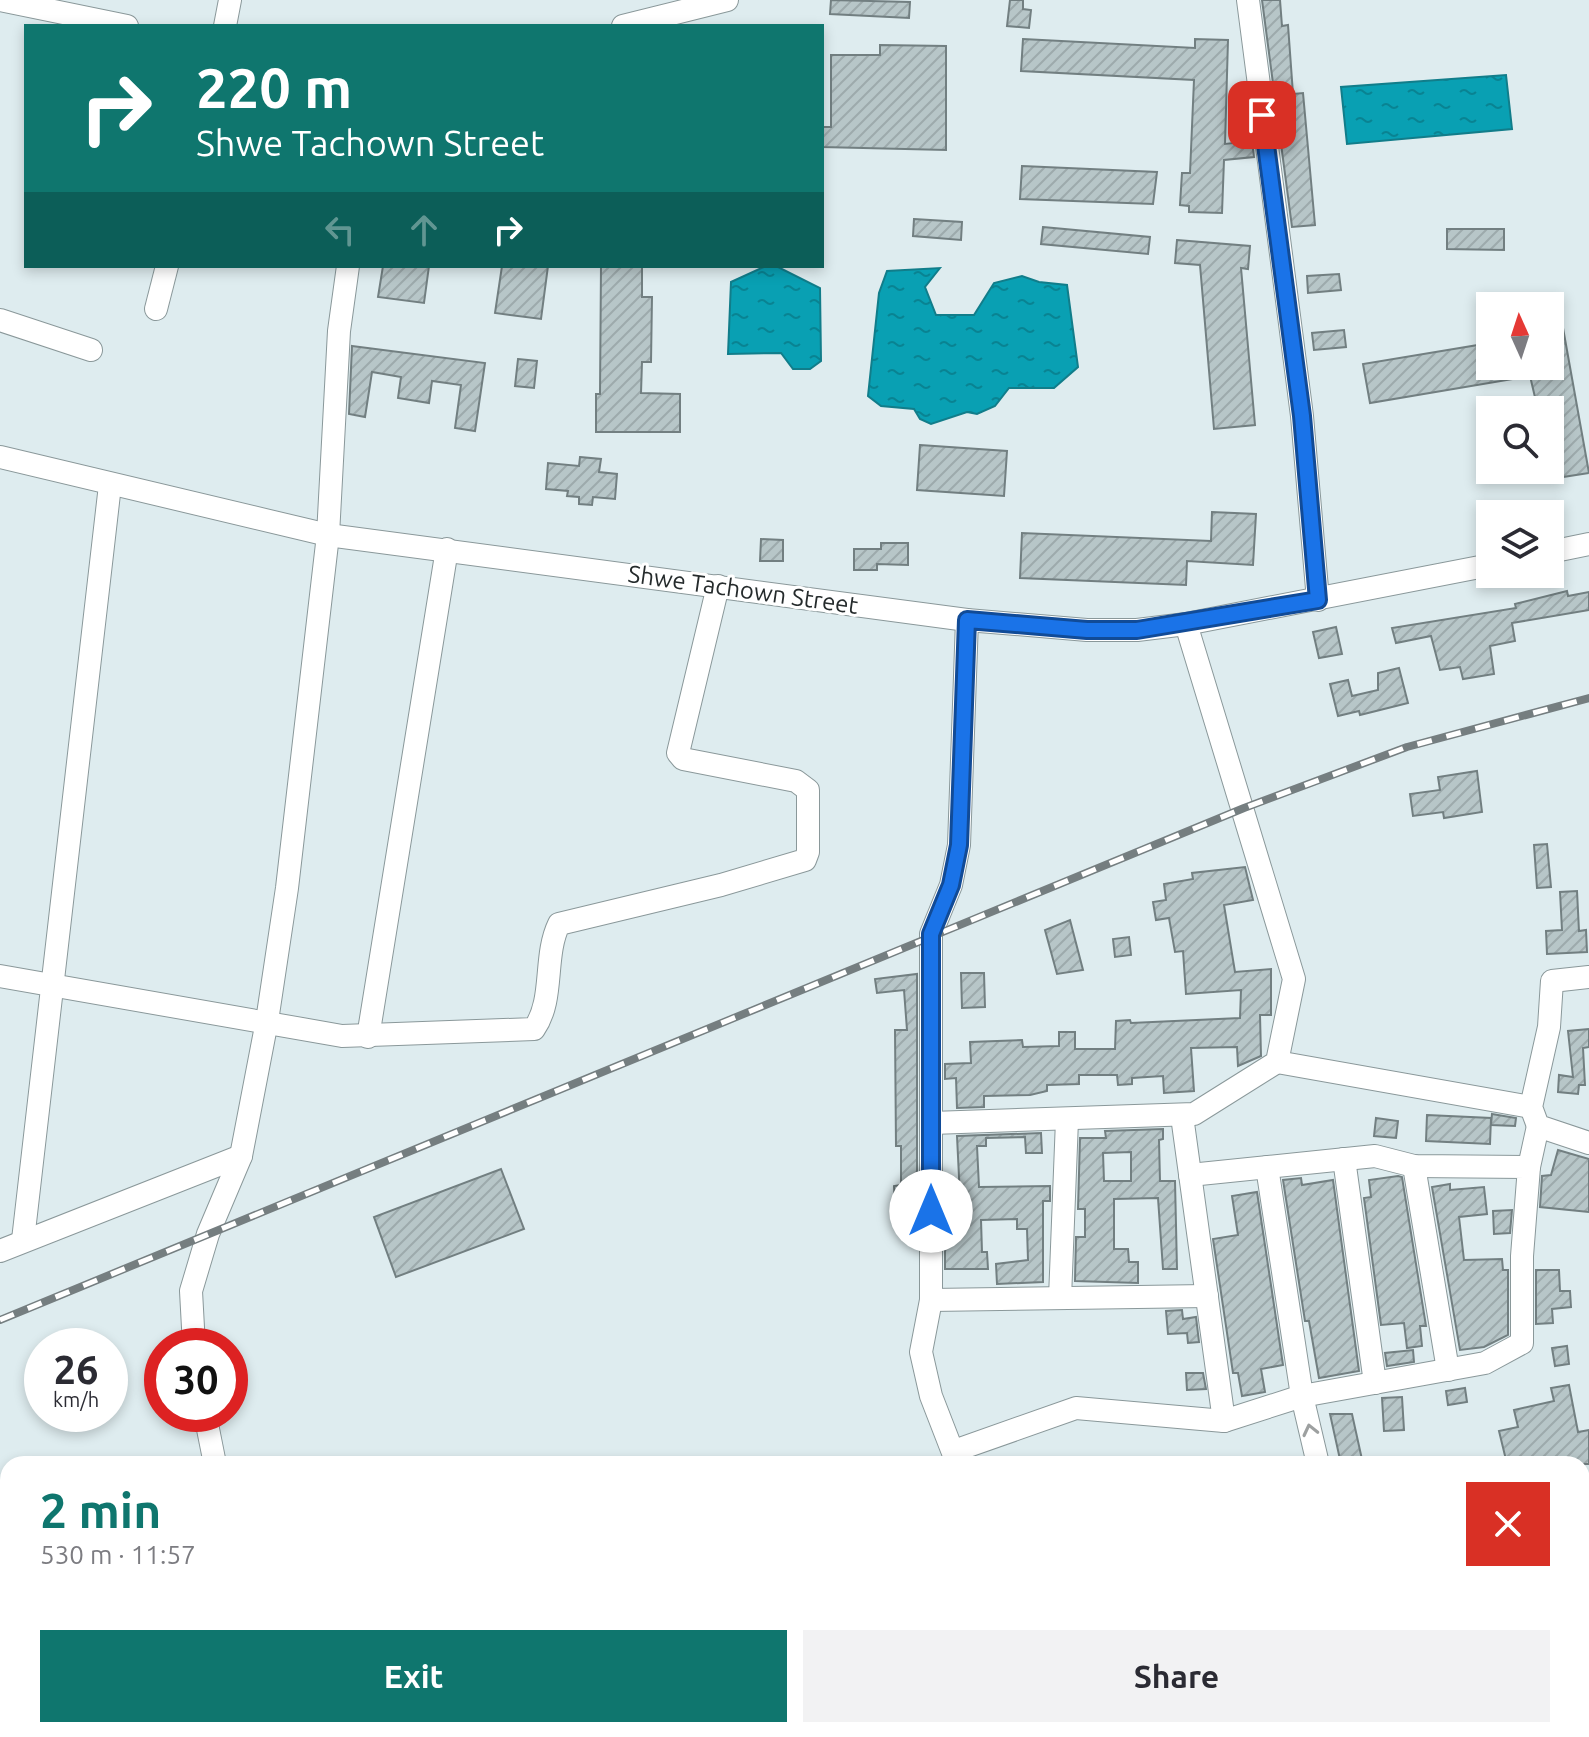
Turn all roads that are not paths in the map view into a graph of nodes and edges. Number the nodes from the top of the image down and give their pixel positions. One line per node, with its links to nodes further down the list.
1 (0, 0): 5 (street)
2 (230, 0): 6 (street)
3 (727, 0): 7 (street)
4 (1248, 0): 21 (street)
5 (117, 24)
6 (225, 24)
7 (631, 24)
8 (166, 268): 10 (street)
9 (348, 268): 15 (street)
10 (156, 309)
11 (0, 320): 12 (street)
12 (91, 350)
13 (0, 457): 14 (street, Shwe Tachown Street)
14 (110, 485): 15 (street, Shwe Tachown Street); 26 (street)
15 (328, 535): 17 (street, Shwe Tachown Street); 27 (street)
16 (1589, 544): 18 (street)
17 (447, 549): 20 (street, Shwe Tachown Street); 28 (street)
18 (1564, 549)
19 (1476, 568): 21 (street, Shwe Tachown Street)
20 (718, 586): 22 (street, Shwe Tachown Street); 28 (street)
21 (1318, 600): 23 (street, Shwe Tachown Street)
22 (967, 620): 23 (street, Shwe Tachown Street); 33 (street)
23 (1186, 624): 29 (street)
24 (0, 976): 26 (street)
25 (1589, 977): 31 (street)
26 (50, 985): 27 (street); 41 (street)
27 (267, 1021): 28 (street); 35 (street)
28 (368, 1037)
29 (1277, 1062): 30 (street); 31 (street)
30 (1182, 1116): 32 (street); 40 (street)
31 (1534, 1117): 34 (street); 39 (street)
32 (1067, 1120): 33 (street); 44 (street)
33 (932, 1123): 45 (street)
34 (1589, 1143)
35 (241, 1156): 41 (street); 46 (street)
36 (1344, 1159): 37 (street); 38 (street); 48 (street)
37 (1414, 1166): 39 (street); 47 (street)
38 (1267, 1167): 40 (street); 49 (street)
39 (1529, 1167): 47 (street)
40 (1190, 1175): 43 (street)
41 (23, 1240): 42 (street)
42 (0, 1251)
43 (1207, 1296): 44 (street); 50 (street)
44 (1060, 1298): 45 (street)
45 (931, 1300): 53 (street)
46 (193, 1328)
47 (1448, 1370): 48 (street)
48 (1375, 1383): 49 (street)
49 (1302, 1396): 50 (street); 55 (street, one-way to 49)
50 (1224, 1421): 54 (street)
51 (209, 1432): 52 (street)
52 (213, 1456)
53 (955, 1456)
54 (961, 1456)
55 (1316, 1456)

